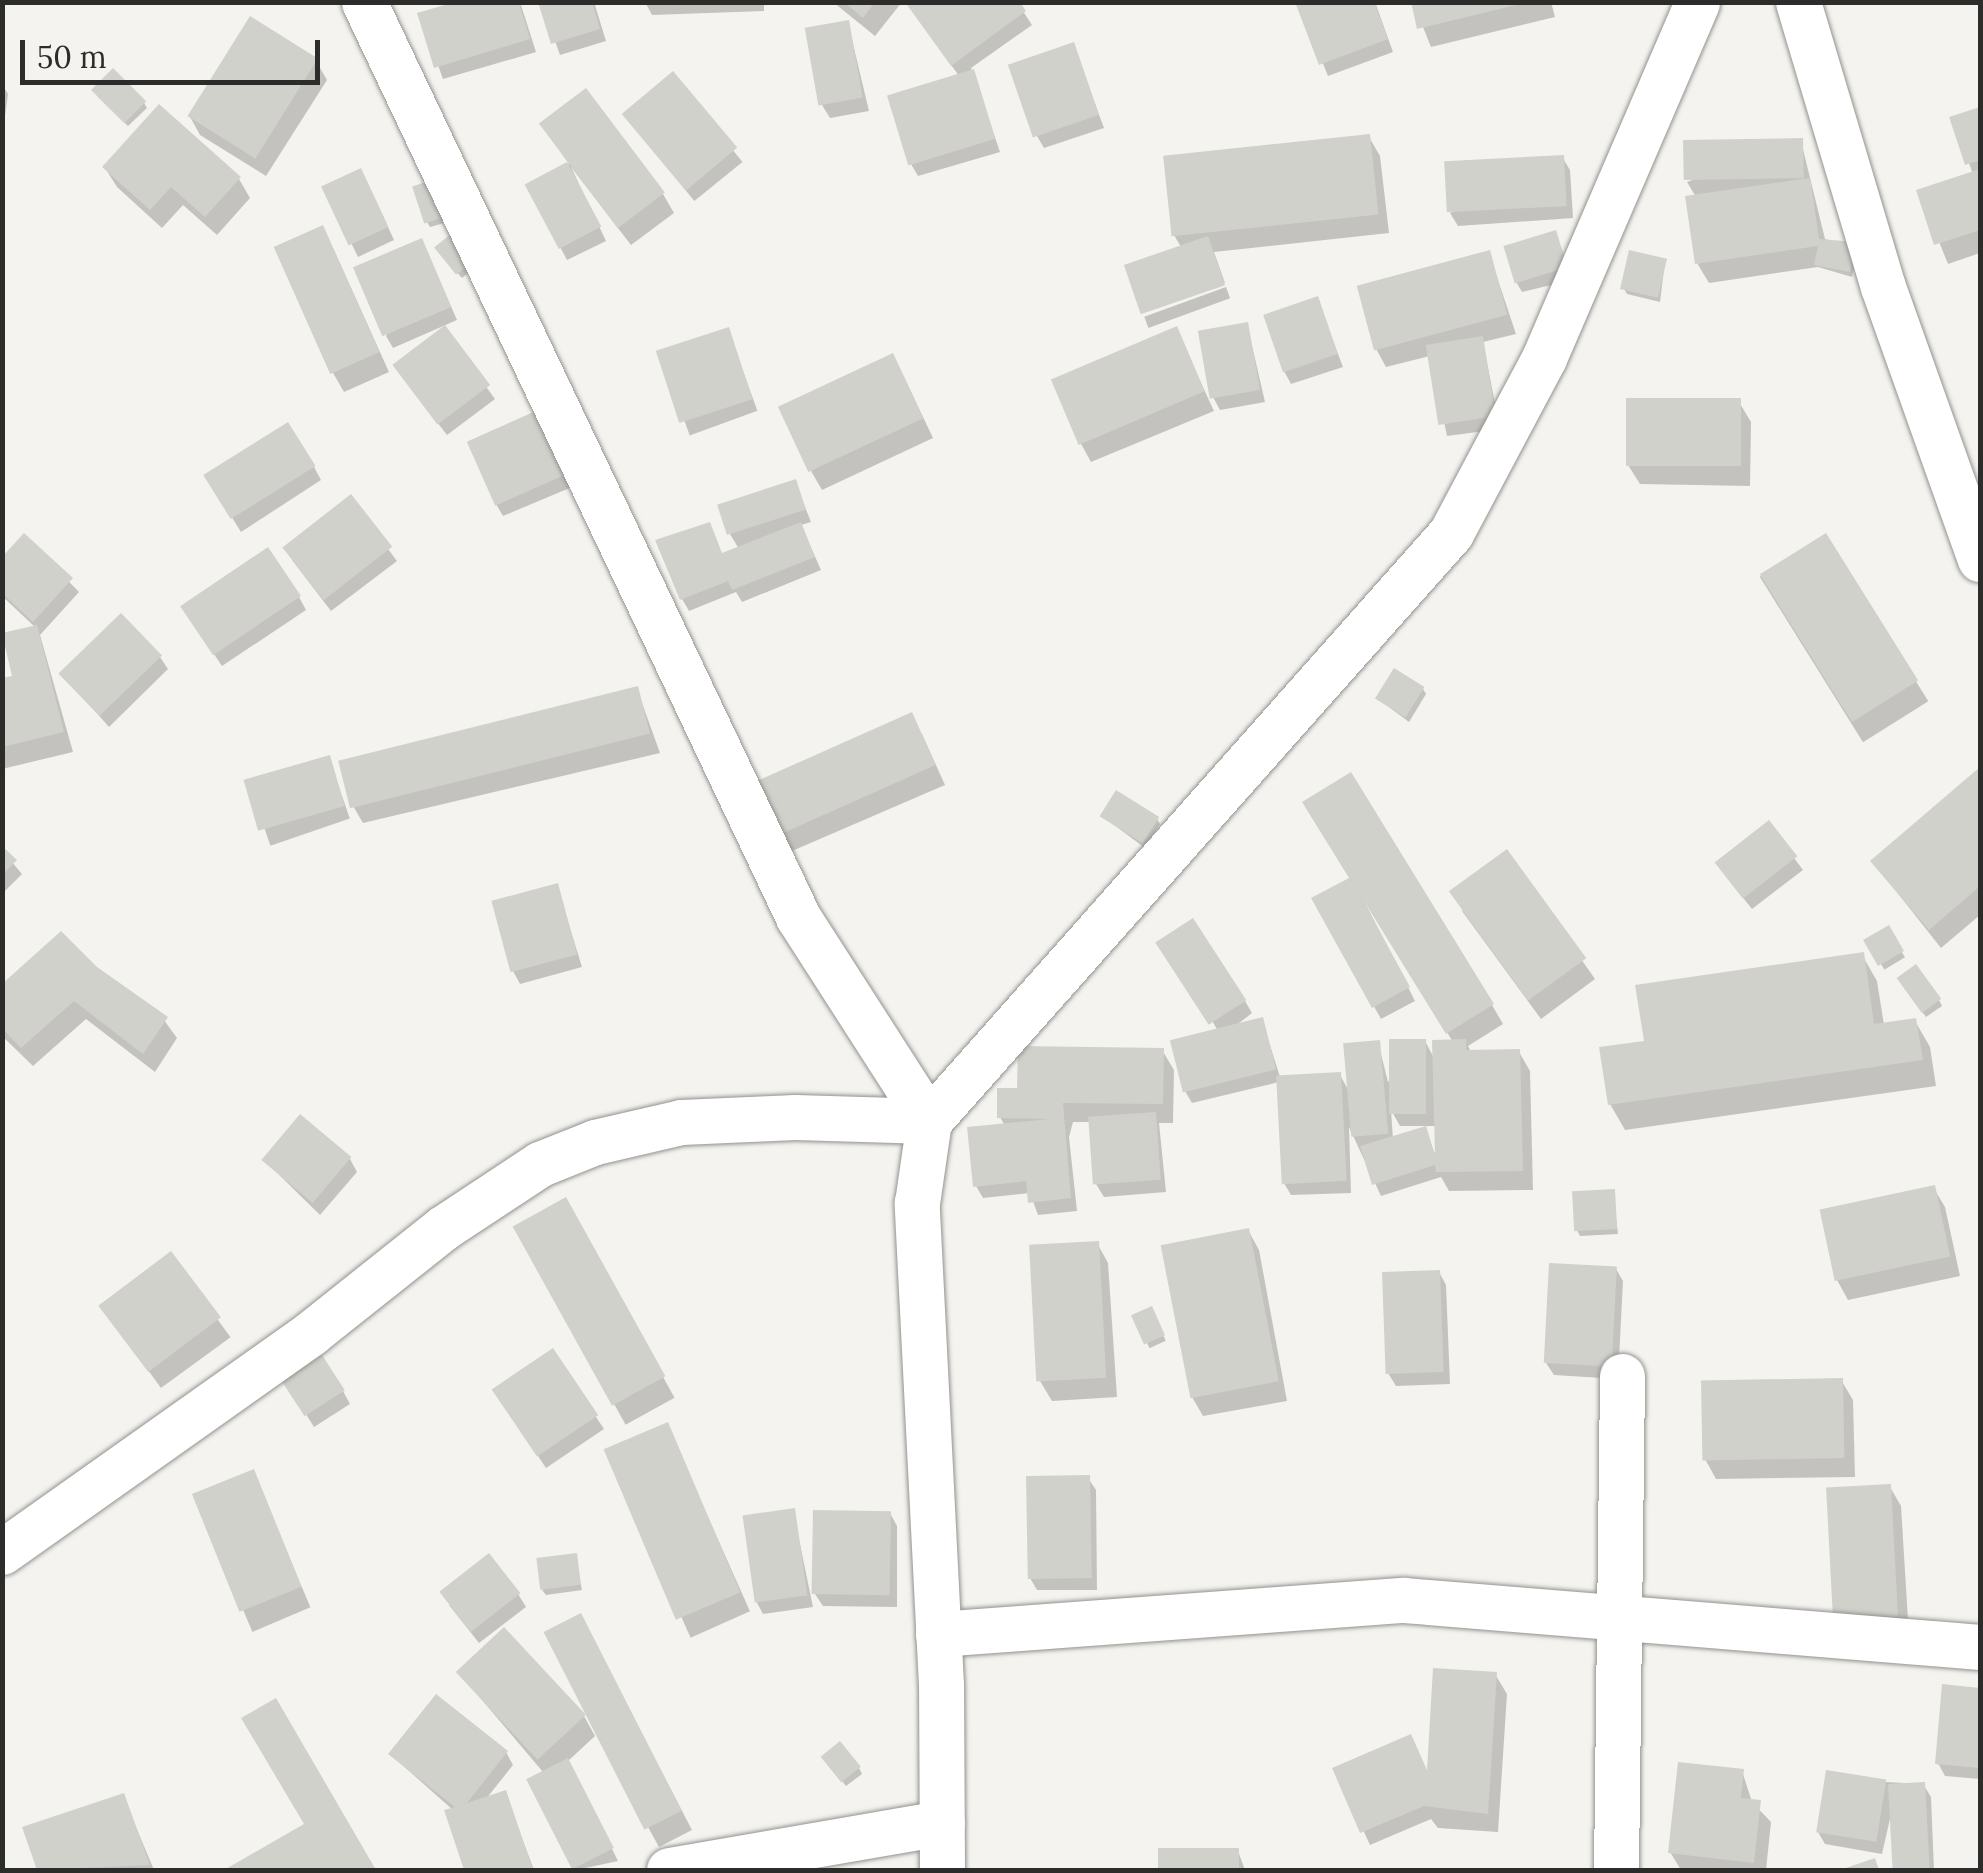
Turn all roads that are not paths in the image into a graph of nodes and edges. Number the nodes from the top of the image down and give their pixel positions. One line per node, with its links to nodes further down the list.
1 (364, 2): 5 (street)
2 (1697, 2): 5 (street)
3 (1798, 2): 4 (street)
4 (1980, 559)
5 (929, 1121): 7 (street); 9 (street)
6 (1622, 1376): 8 (street)
7 (2, 1552)
8 (1622, 1617): 9 (street); 10 (street); 14 (street)
9 (938, 1634): 11 (street)
10 (1980, 1647)
11 (942, 1823): 12 (street); 13 (street)
12 (669, 1870)
13 (942, 1870)
14 (1616, 1870)

